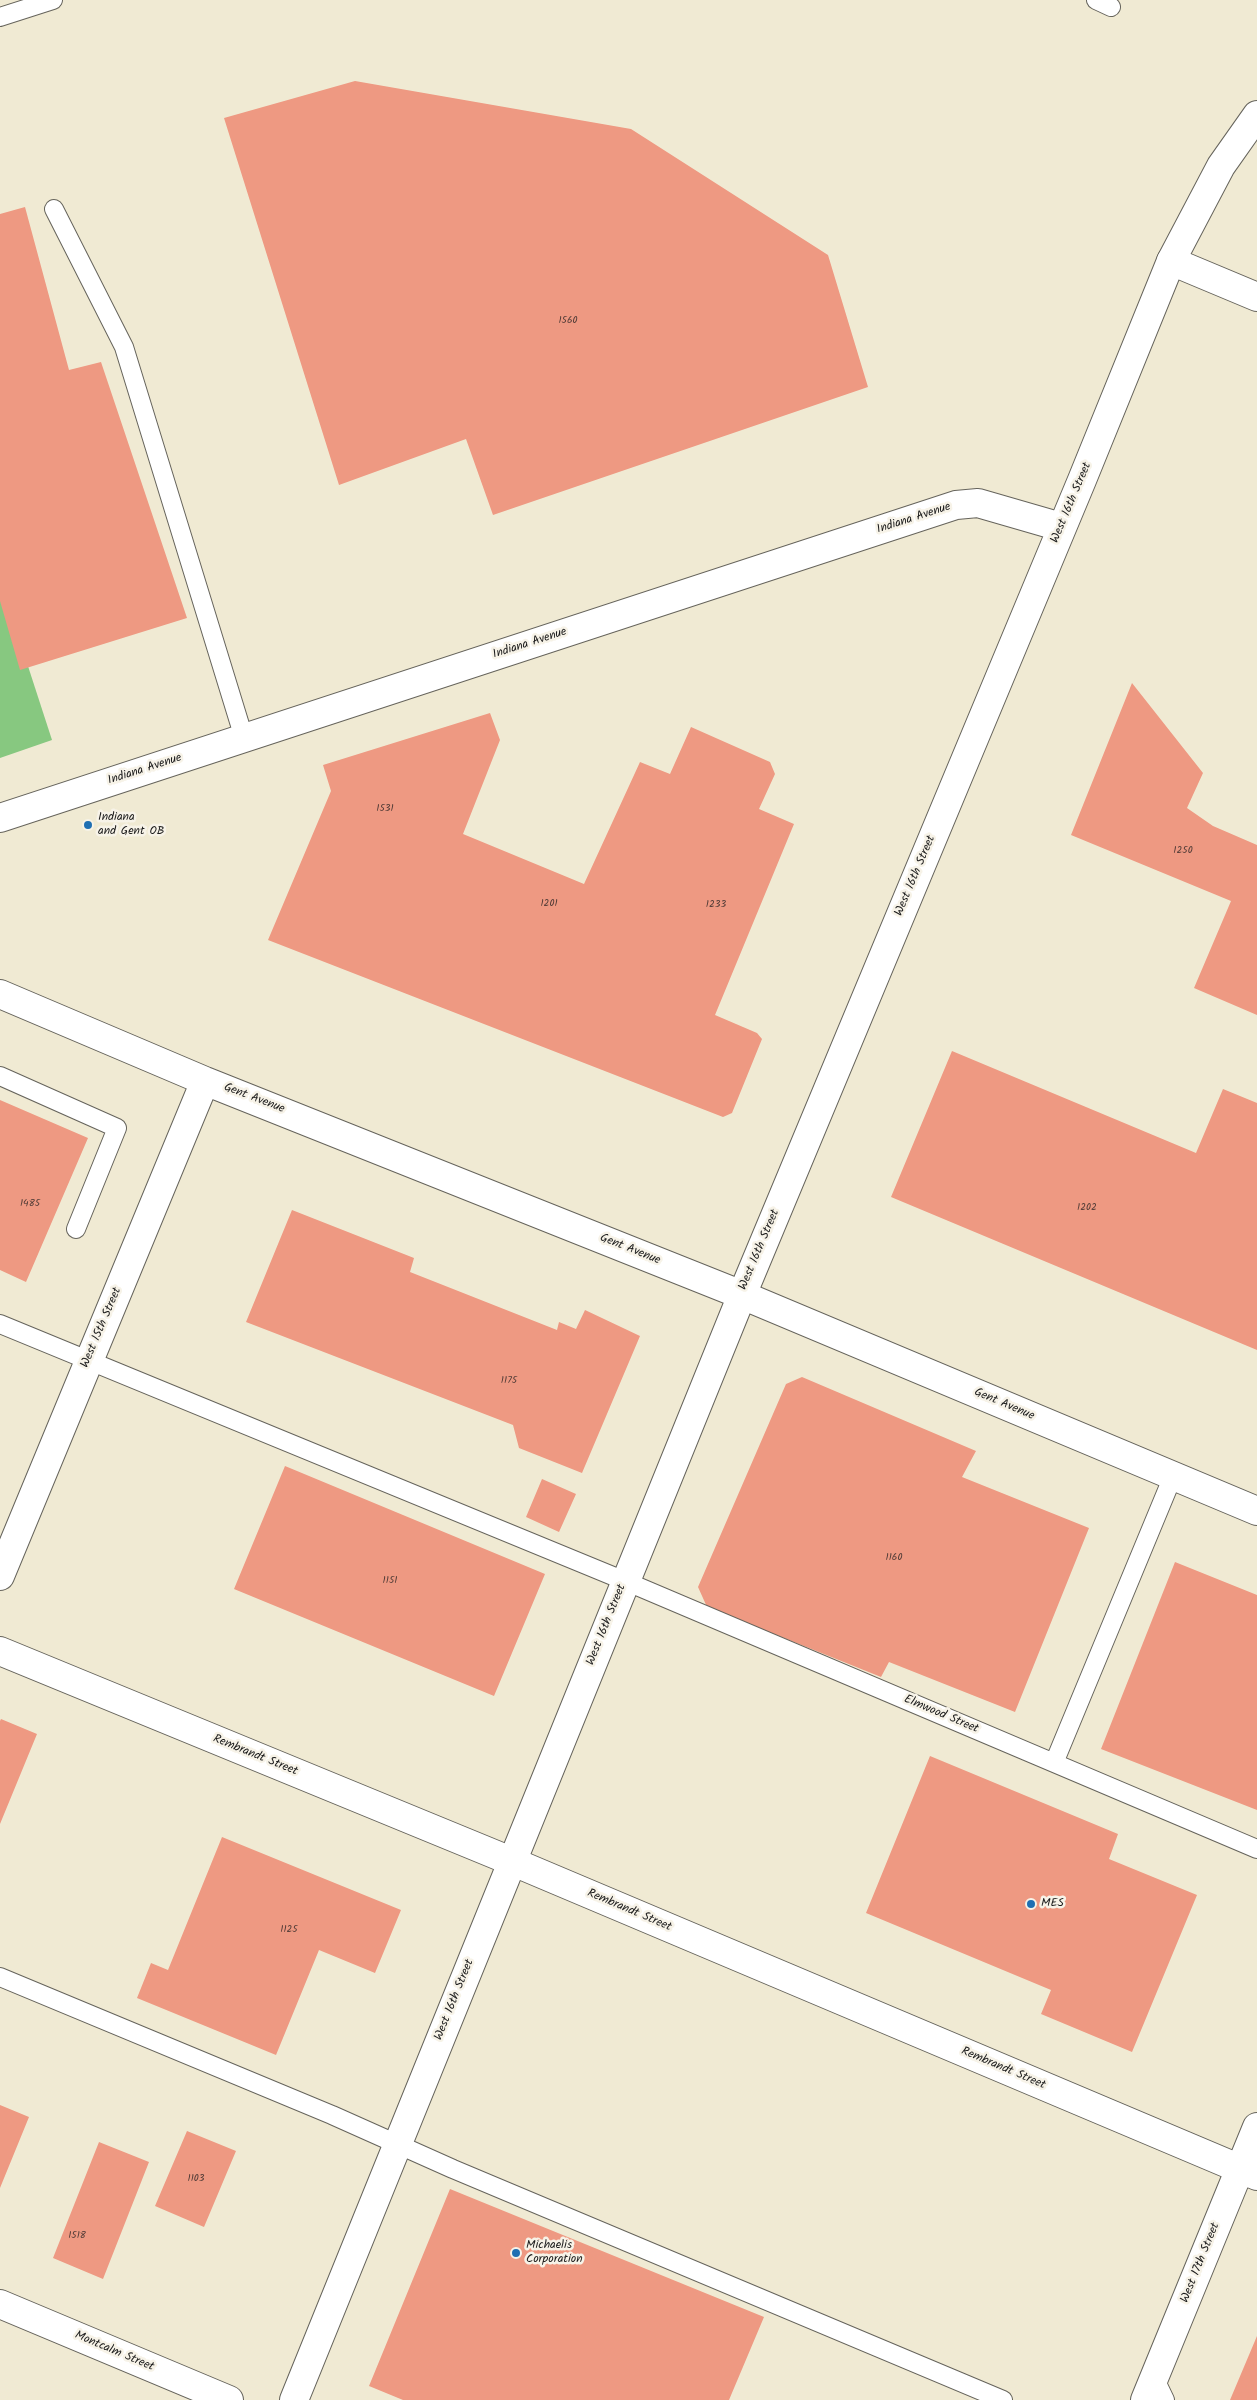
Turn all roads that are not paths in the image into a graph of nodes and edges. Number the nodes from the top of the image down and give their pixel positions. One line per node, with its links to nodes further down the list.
1 (53, 0): 2 (lane)
2 (0, 17)
3 (1257, 115): 5 (street, West 16th Street)
4 (54, 209): 8 (lane)
5 (1170, 261): 6 (street); 7 (street, West 16th Street)
6 (1257, 297)
7 (1061, 527): 8 (street, Indiana Avenue); 14 (street, West 16th Street)
8 (244, 738): 9 (street, Indiana Avenue)
9 (0, 818)
10 (0, 994): 12 (street, Gent Avenue)
11 (0, 1076): 13 (lane)
12 (205, 1081): 14 (street, Gent Avenue); 16 (street, West 15th Street)
13 (76, 1229)
14 (742, 1295): 17 (street, Gent Avenue); 20 (street, West 16th Street)
15 (0, 1324): 16 (lane)
16 (89, 1361): 19 (street, West 15th Street); 20 (lane, Elmwood Street)
17 (1173, 1476): 18 (street, Gent Avenue); 22 (lane)
18 (1257, 1511)
19 (0, 1576)
20 (625, 1580): 22 (lane, Elmwood Street); 24 (street, West 16th Street)
21 (0, 1651): 24 (street, Rembrandt Street)
22 (1054, 1763): 23 (lane, Elmwood Street)
23 (1257, 1849)
24 (511, 1861): 27 (street, West 16th Street); 28 (street, Rembrandt Street)
25 (0, 1977): 27 (lane)
26 (1257, 2127): 28 (street, West 17th Street)
27 (397, 2142): 32 (street, West 16th Street); 33 (lane)
28 (1248, 2172): 30 (street, West 17th Street)
29 (0, 2304): 31 (street, Montcalm Street)
30 (1154, 2392)
31 (229, 2400)
32 (294, 2400)
33 (1003, 2400)

